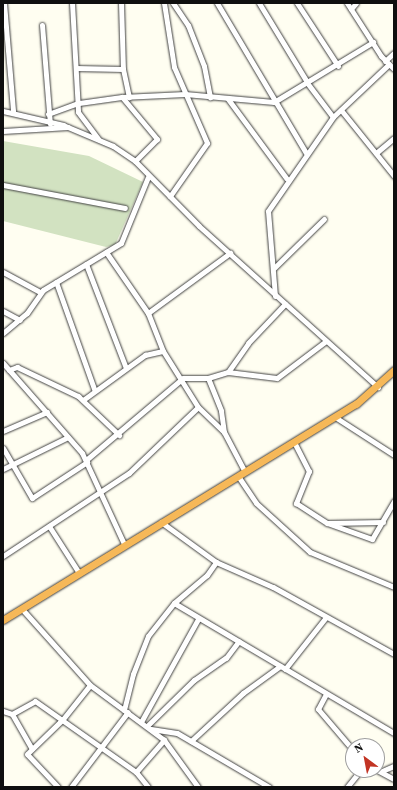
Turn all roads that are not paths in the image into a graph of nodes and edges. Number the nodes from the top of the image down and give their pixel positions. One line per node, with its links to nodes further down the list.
1 (4, 3): 30 (street)
2 (72, 3): 17 (street)
3 (121, 3): 18 (street)
4 (164, 3): 21 (street)
5 (173, 3): 24 (street)
6 (217, 3): 26 (street)
7 (259, 3): 20 (street)
8 (297, 3): 16 (street)
9 (347, 3): 11 (street)
10 (356, 3): 11 (street)
11 (351, 9): 13 (street)
12 (42, 25): 31 (street)
13 (373, 42): 15 (street); 16 (street)
14 (394, 53): 15 (street)
15 (387, 63): 19 (street); 28 (street)
16 (338, 66): 20 (street)
17 (76, 68): 18 (street); 27 (street)
18 (123, 69): 23 (street)
19 (394, 69)
20 (308, 83): 26 (street); 32 (street)
21 (185, 94): 23 (street); 24 (street); 45 (street)
22 (122, 97): 23 (street); 27 (street); 40 (street)
23 (129, 97)
24 (210, 97): 25 (street)
25 (228, 99): 26 (street); 43 (street)
26 (274, 102): 38 (street)
27 (79, 103): 31 (street); 37 (street)
28 (340, 110): 32 (street); 39 (street)
29 (3, 111): 30 (street)
30 (13, 111): 33 (street)
31 (48, 114): 33 (street)
32 (333, 116): 38 (street)
33 (50, 124): 34 (street)
34 (68, 127): 35 (street); 37 (street)
35 (3, 131)
36 (394, 138): 39 (street)
37 (98, 140): 40 (street)
38 (306, 153): 43 (street)
39 (376, 153): 41 (street)
40 (135, 161): 42 (street)
41 (394, 176)
42 (148, 177): 45 (street); 48 (street)
43 (287, 179): 51 (street)
44 (3, 184): 46 (street)
45 (170, 196): 49 (street)
46 (124, 208)
47 (324, 219): 51 (street)
48 (106, 252): 50 (street); 58 (street)
49 (230, 253): 55 (street); 58 (street)
50 (86, 264): 53 (street); 64 (street)
51 (274, 268): 55 (street)
52 (3, 272): 54 (street)
53 (56, 282): 54 (street); 71 (street)
54 (40, 292): 59 (street)
55 (275, 296): 56 (street)
56 (285, 304): 61 (street); 67 (street)
57 (3, 311): 59 (street)
58 (148, 313): 62 (street)
59 (20, 320): 60 (street)
60 (3, 333)
61 (326, 341): 67 (street); 70 (street)
62 (163, 351): 64 (street); 68 (street)
63 (3, 363): 65 (street)
64 (126, 368): 71 (street)
65 (9, 370): 72 (street); 74 (street)
66 (394, 370): 70 (highway)
67 (228, 372): 69 (street)
68 (183, 378): 69 (street); 73 (street); 78 (street)
69 (208, 378): 77 (street)
70 (378, 387): 75 (highway)
71 (94, 389): 72 (street)
72 (83, 400): 78 (street)
73 (198, 407): 77 (street); 88 (street)
74 (47, 412): 76 (street); 79 (street)
75 (335, 416): 80 (highway); 82 (street)
76 (3, 431)
77 (224, 432): 86 (street)
78 (118, 435): 83 (street)
79 (68, 437): 83 (street); 84 (street)
80 (294, 442): 86 (highway); 92 (street)
81 (3, 448): 84 (street)
82 (394, 455)
83 (86, 461): 84 (street); 88 (street)
84 (14, 465): 85 (street)
85 (3, 469)
86 (245, 472): 87 (highway)
87 (238, 476): 90 (highway); 98 (street)
88 (102, 491): 93 (street); 94 (street)
89 (394, 501): 91 (street)
90 (162, 522): 94 (highway); 96 (street)
91 (383, 522): 92 (street); 92 (street)
92 (327, 523)
93 (48, 526): 95 (street); 97 (street)
94 (124, 544): 97 (highway)
95 (3, 556)
96 (216, 562): 99 (street); 101 (street)
97 (79, 573): 100 (highway)
98 (394, 587)
99 (174, 603): 102 (street); 110 (street)
100 (22, 609): 103 (highway); 107 (street)
101 (326, 617): 105 (street); 106 (street)
102 (198, 619): 104 (street); 113 (street)
103 (3, 620)
104 (239, 641): 106 (street); 114 (street)
105 (394, 654)
106 (282, 667): 108 (street); 117 (street)
107 (90, 685): 110 (street); 112 (street)
108 (326, 694): 115 (street); 118 (street)
109 (3, 711): 111 (street)
110 (126, 711): 113 (street); 119 (street)
111 (12, 714): 112 (street); 120 (street)
112 (64, 719): 119 (street); 120 (street)
113 (141, 722): 114 (street)
114 (149, 727): 116 (street); 117 (street)
115 (394, 733)
116 (164, 740): 121 (street); 128 (street)
117 (191, 741): 129 (street)
118 (345, 741)
119 (102, 748): 121 (street); 126 (street)
120 (32, 749): 125 (street)
121 (136, 772): 127 (street)
122 (385, 773): 124 (street)
123 (354, 778): 130 (street)
124 (394, 778)
125 (58, 787)
126 (71, 787)
127 (148, 787)
128 (198, 787)
129 (269, 787)
130 (347, 787)

